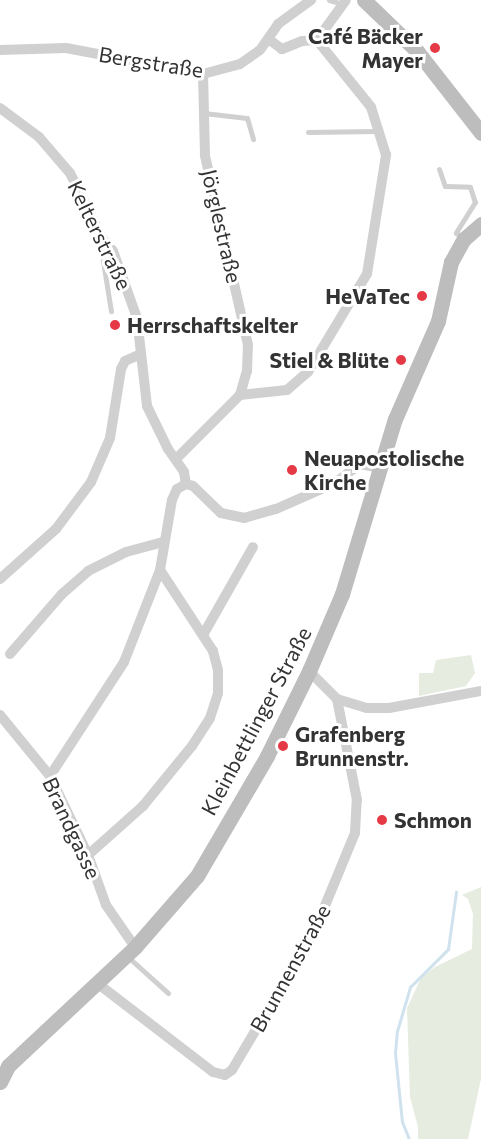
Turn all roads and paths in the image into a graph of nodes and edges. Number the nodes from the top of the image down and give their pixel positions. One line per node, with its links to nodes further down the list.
1 (311, 0): 5 (street, Bergstraße)
2 (329, 0): 4 (lane)
3 (364, 0): 13 (street)
4 (345, 2): 6 (street)
5 (268, 39): 6 (street); 8 (street, Bergstraße)
6 (317, 40): 11 (street)
7 (0, 50): 8 (street, Bergstraße)
8 (203, 74): 10 (street, Jörglestraße)
9 (0, 108): 18 (street, Kelterstraße)
10 (204, 113): 14 (lane); 21 (street, Jörglestraße)
11 (376, 131): 12 (lane); 21 (street)
12 (308, 132)
13 (481, 133)
14 (253, 139)
15 (439, 170): 17 (lane)
16 (481, 224): 17 (street, Kleinbettlinger Straße)
17 (464, 239): 23 (street, Kleinbettlinger Straße)
18 (108, 247): 19 (lane); 20 (street, Kelterstraße)
19 (111, 311)
20 (141, 354): 22 (street, Kelterstraße); 28 (street)
21 (240, 395): 22 (street)
22 (177, 458): 24 (street, Kelterstraße)
23 (380, 468): 24 (street); 31 (street, Kleinbettlinger Straße)
24 (186, 484): 25 (street)
25 (163, 542): 27 (street); 30 (street)
26 (253, 547): 29 (street)
27 (160, 570): 29 (street); 35 (street)
28 (0, 579)
29 (202, 635): 36 (street)
30 (10, 654)
31 (309, 671): 33 (street); 37 (street, Kleinbettlinger Straße)
32 (481, 692): 33 (street)
33 (337, 699): 38 (street, Brunnenstraße)
34 (0, 715): 35 (street, Brandgasse)
35 (50, 776): 36 (street, Brandgasse)
36 (88, 855): 37 (street, Brandgasse)
37 (131, 951): 38 (street, Kleinbettlinger Straße); 39 (lane)
38 (97, 982): 40 (street, Kleinbettlinger Straße)
39 (168, 993)
40 (1, 1079)

